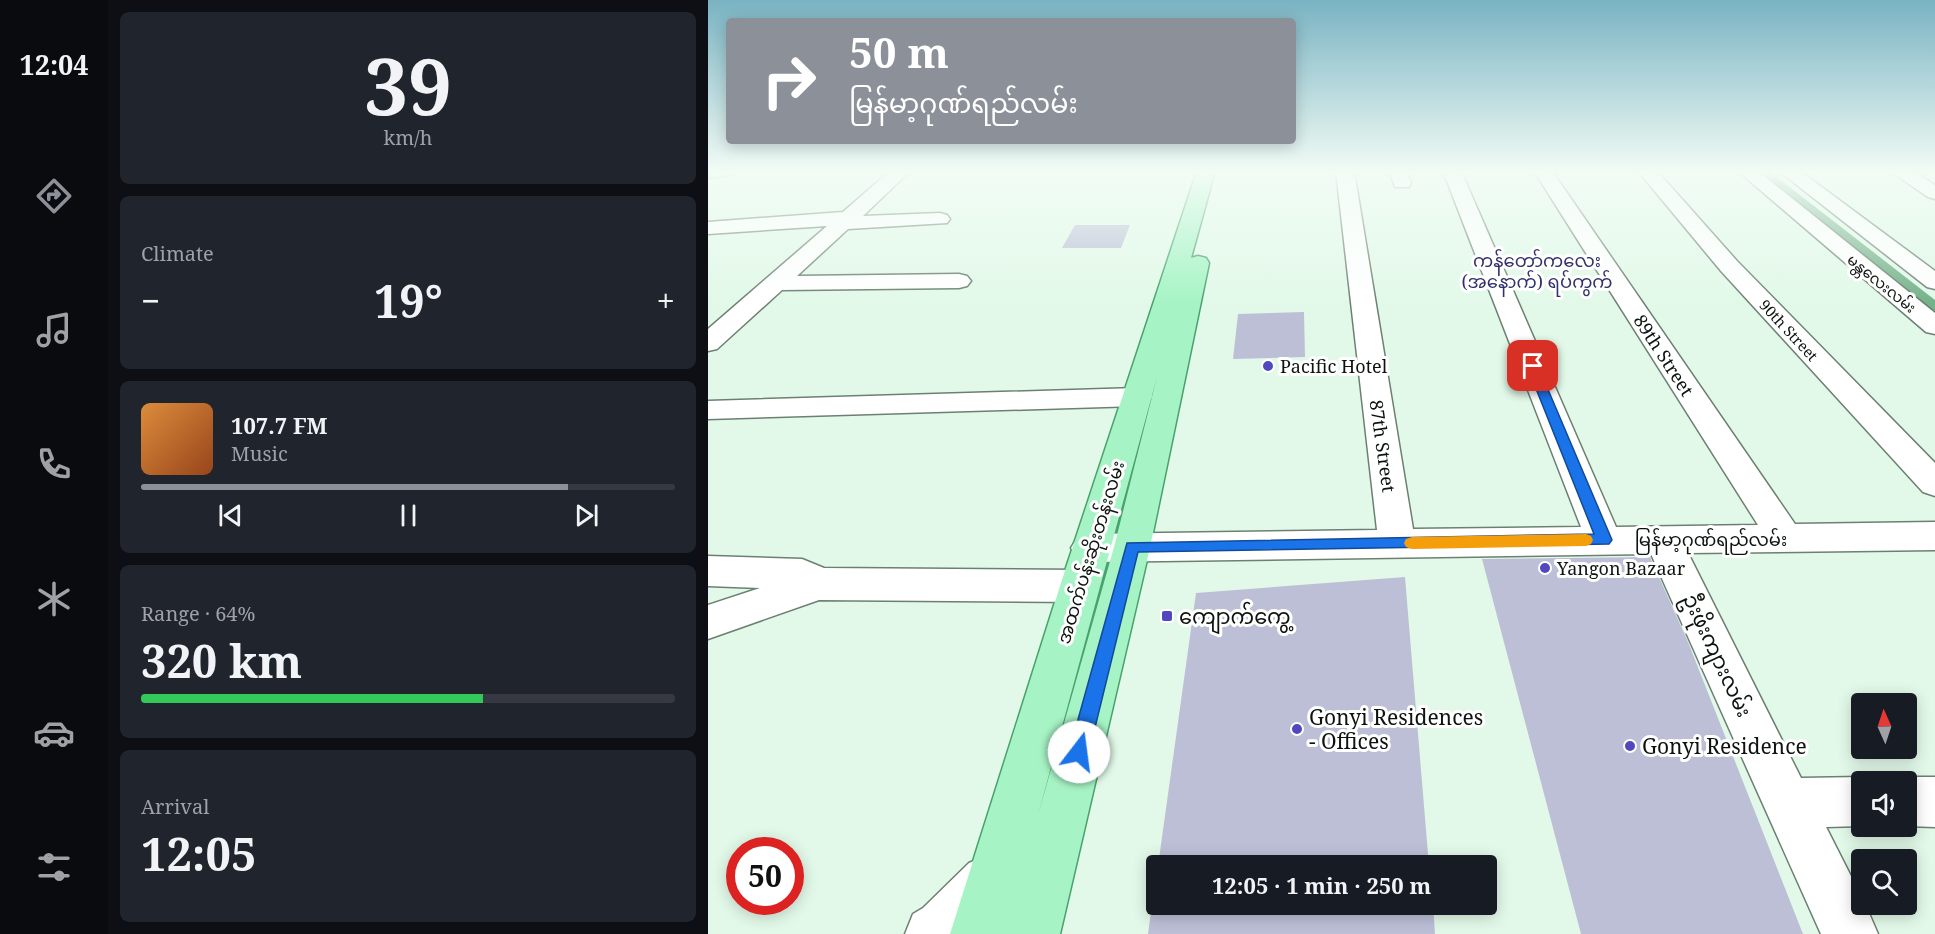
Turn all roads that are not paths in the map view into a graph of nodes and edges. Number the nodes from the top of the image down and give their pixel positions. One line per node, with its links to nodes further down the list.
1 (852, 215): 12 (street)
2 (1201, 215): 11 (main road, အထက်ပန်းဆိုးတန်းလမ်း)
3 (1202, 215): 11 (main road, အထက်ပန်းဆိုးတန်းလမ်း)
4 (1351, 215): 27 (street, 87th Street)
5 (1470, 215): 26 (street)
6 (1572, 215): 24 (street, 89th Street)
7 (1685, 215): 22 (street, 90th Street)
8 (1800, 215): 18 (street, မန္တလေးလမ်း)
9 (1846, 215): 16 (street, မန္တလေးလမ်း)
10 (940, 219): 12 (street)
11 (1200, 219): 17 (main road, အထက်ပန်းဆိုးတန်းလမ်း)
12 (845, 221): 13 (street); 14 (street)
13 (708, 228)
14 (775, 272): 15 (street); 19 (street)
15 (959, 282)
16 (1935, 282)
17 (1175, 313): 20 (main road, အထက်ပန်းဆိုးတန်းလမ်း); 28 (main road, အထက်ပန်းဆိုးတန်းလမ်း)
18 (1935, 326)
19 (708, 343)
20 (1137, 397): 21 (street); 28 (main road, အထက်ပန်းဆိုးတန်းလမ်း)
21 (708, 410)
22 (1935, 484)
23 (1935, 536): 24 (street, မြန်မာ့ဂုဏ်ရည်လမ်း)
24 (1785, 538): 25 (street, မြန်မာ့ဂုဏ်ရည်လမ်း)
25 (1663, 539): 26 (street, မြန်မာ့ဂုဏ်ရည်လမ်း); 35 (street, ဦးဖိုးကျားလမ်း)
26 (1604, 540): 27 (street, မြန်မာ့ဂုဏ်ရည်လမ်း)
27 (1397, 543): 28 (street, မြန်မာ့ဂုဏ်ရည်လမ်း)
28 (1100, 560): 30 (street, မြန်မာ့ဂုဏ်ရည်လမ်း); 36 (main road, အထက်ပန်းဆိုးတန်းလမ်း); 39 (main road, အထက်ပန်းဆိုးတန်းလမ်း)
29 (708, 572): 30 (street)
30 (818, 584): 31 (street)
31 (708, 622)
32 (1851, 802): 35 (street)
33 (1917, 802): 34 (street)
34 (1935, 802)
35 (1788, 803): 40 (street, ဦးဖိုးကျားလမ်း)
36 (996, 874): 37 (street); 38 (main road, အထက်ပန်းဆိုးတန်းလမ်း)
37 (933, 934)
38 (978, 934)
39 (1032, 934)
40 (1850, 934)

